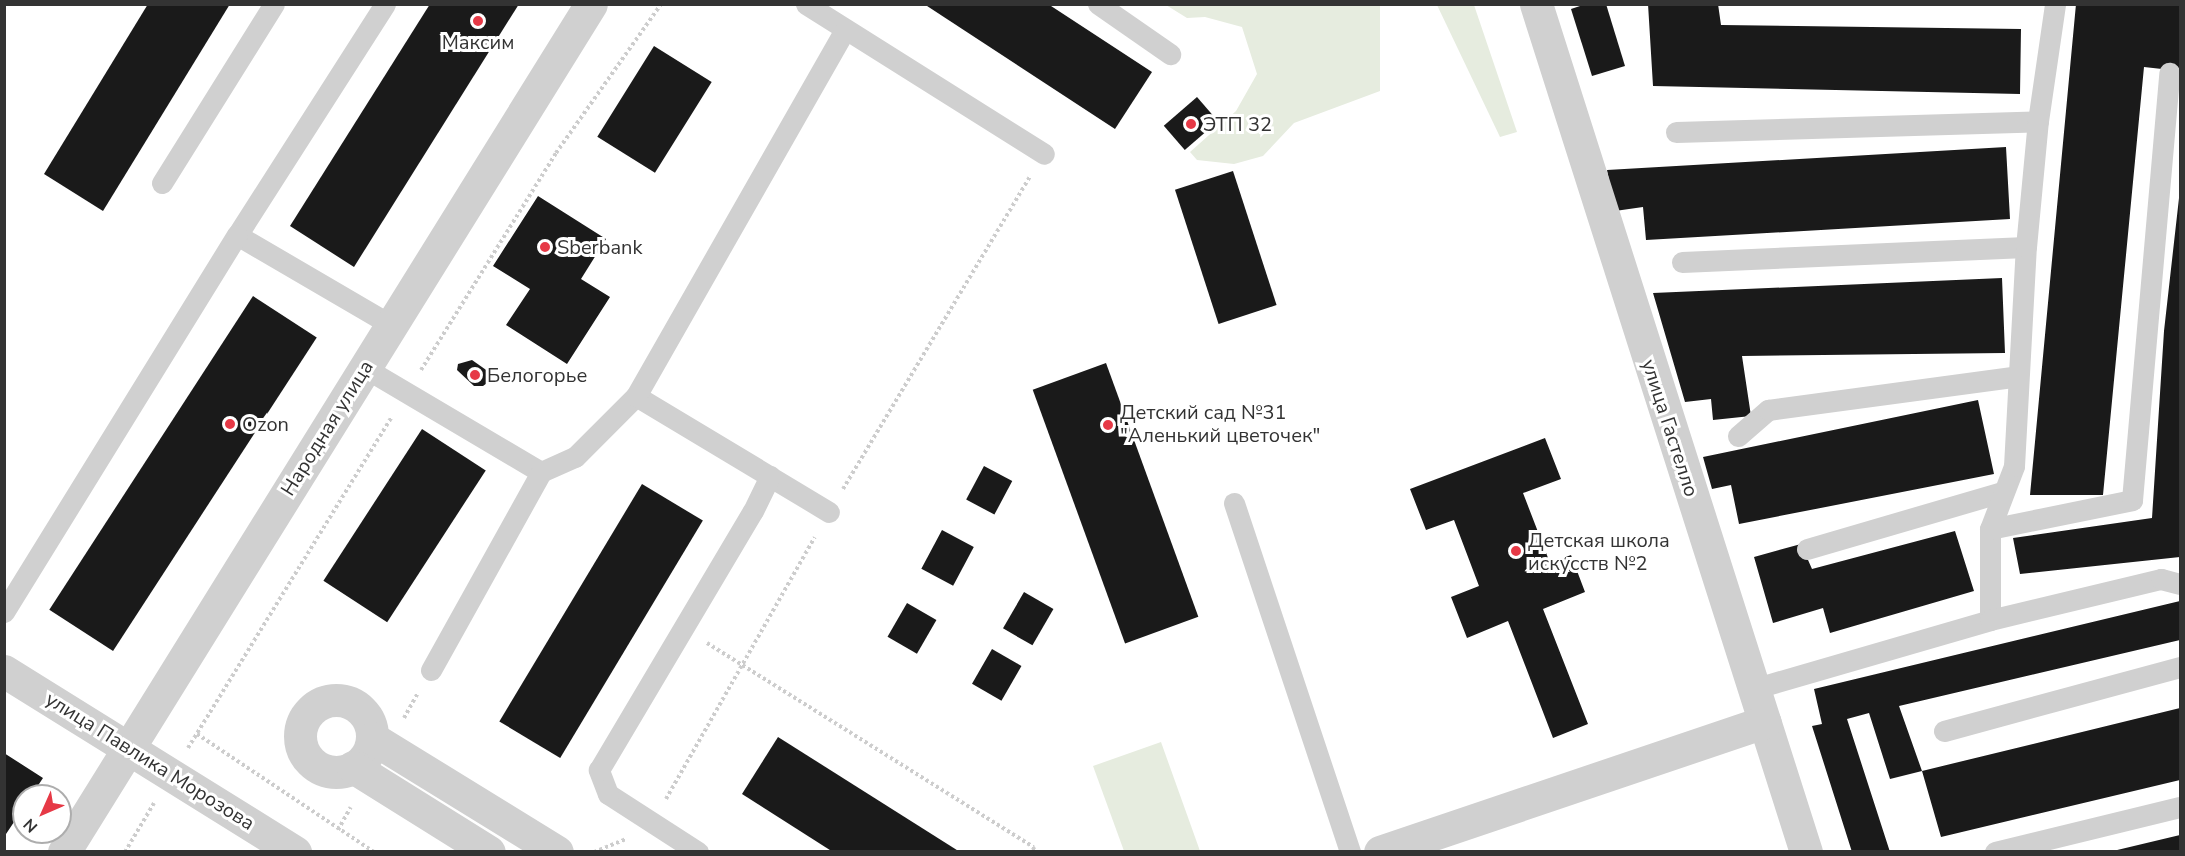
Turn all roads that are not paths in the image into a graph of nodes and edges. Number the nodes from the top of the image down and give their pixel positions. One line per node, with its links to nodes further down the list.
1 (274, 4): 14 (lane)
2 (385, 4): 15 (lane)
3 (591, 4): 18 (street, Народная улица)
4 (806, 4): 8 (lane)
5 (1098, 4): 9 (lane)
6 (1536, 4): 36 (street, улица Гастелло)
7 (2055, 4): 11 (lane)
8 (845, 29): 13 (lane); 21 (lane)
9 (1170, 54)
10 (2169, 74): 28 (lane)
11 (2038, 121): 12 (lane); 16 (lane)
12 (1676, 132)
13 (1044, 153)
14 (162, 183)
15 (237, 234): 18 (lane); 31 (lane)
16 (2026, 247): 17 (lane); 20 (lane)
17 (1682, 262)
18 (392, 325): 19 (street, Народная улица)
19 (365, 368): 23 (lane); 40 (street, Народная улица)
20 (2018, 376): 22 (lane); 25 (lane)
21 (636, 396): 23 (lane); 24 (lane)
22 (1738, 436)
23 (541, 472): 34 (lane)
24 (770, 476): 27 (lane); 47 (lane)
25 (2002, 492): 28 (lane); 29 (lane)
26 (1234, 503): 48 (lane)
27 (829, 512)
28 (1990, 529): 32 (lane)
29 (1807, 549)
30 (2181, 584): 32 (lane)
31 (4, 612)
32 (1990, 620): 36 (lane)
33 (2181, 668): 38 (lane)
34 (431, 670)
35 (4, 671): 40 (street, улица Павлика Морозова)
36 (1753, 689): 37 (street, улица Гастелло)
37 (1765, 722): 49 (street); 50 (street, улица Гастелло)
38 (1944, 731)
39 (372, 738): 41 (street); 41 (street); 46 (street)
40 (128, 748): 43 (street, Народная улица); 44 (street, улица Павлика Морозова)
41 (353, 767): 45 (street)
42 (2181, 807): 51 (lane)
43 (64, 852)
44 (295, 852)
45 (489, 852)
46 (557, 852)
47 (698, 852)
48 (1350, 852)
49 (1380, 852)
50 (1806, 852)
51 (1995, 852)

